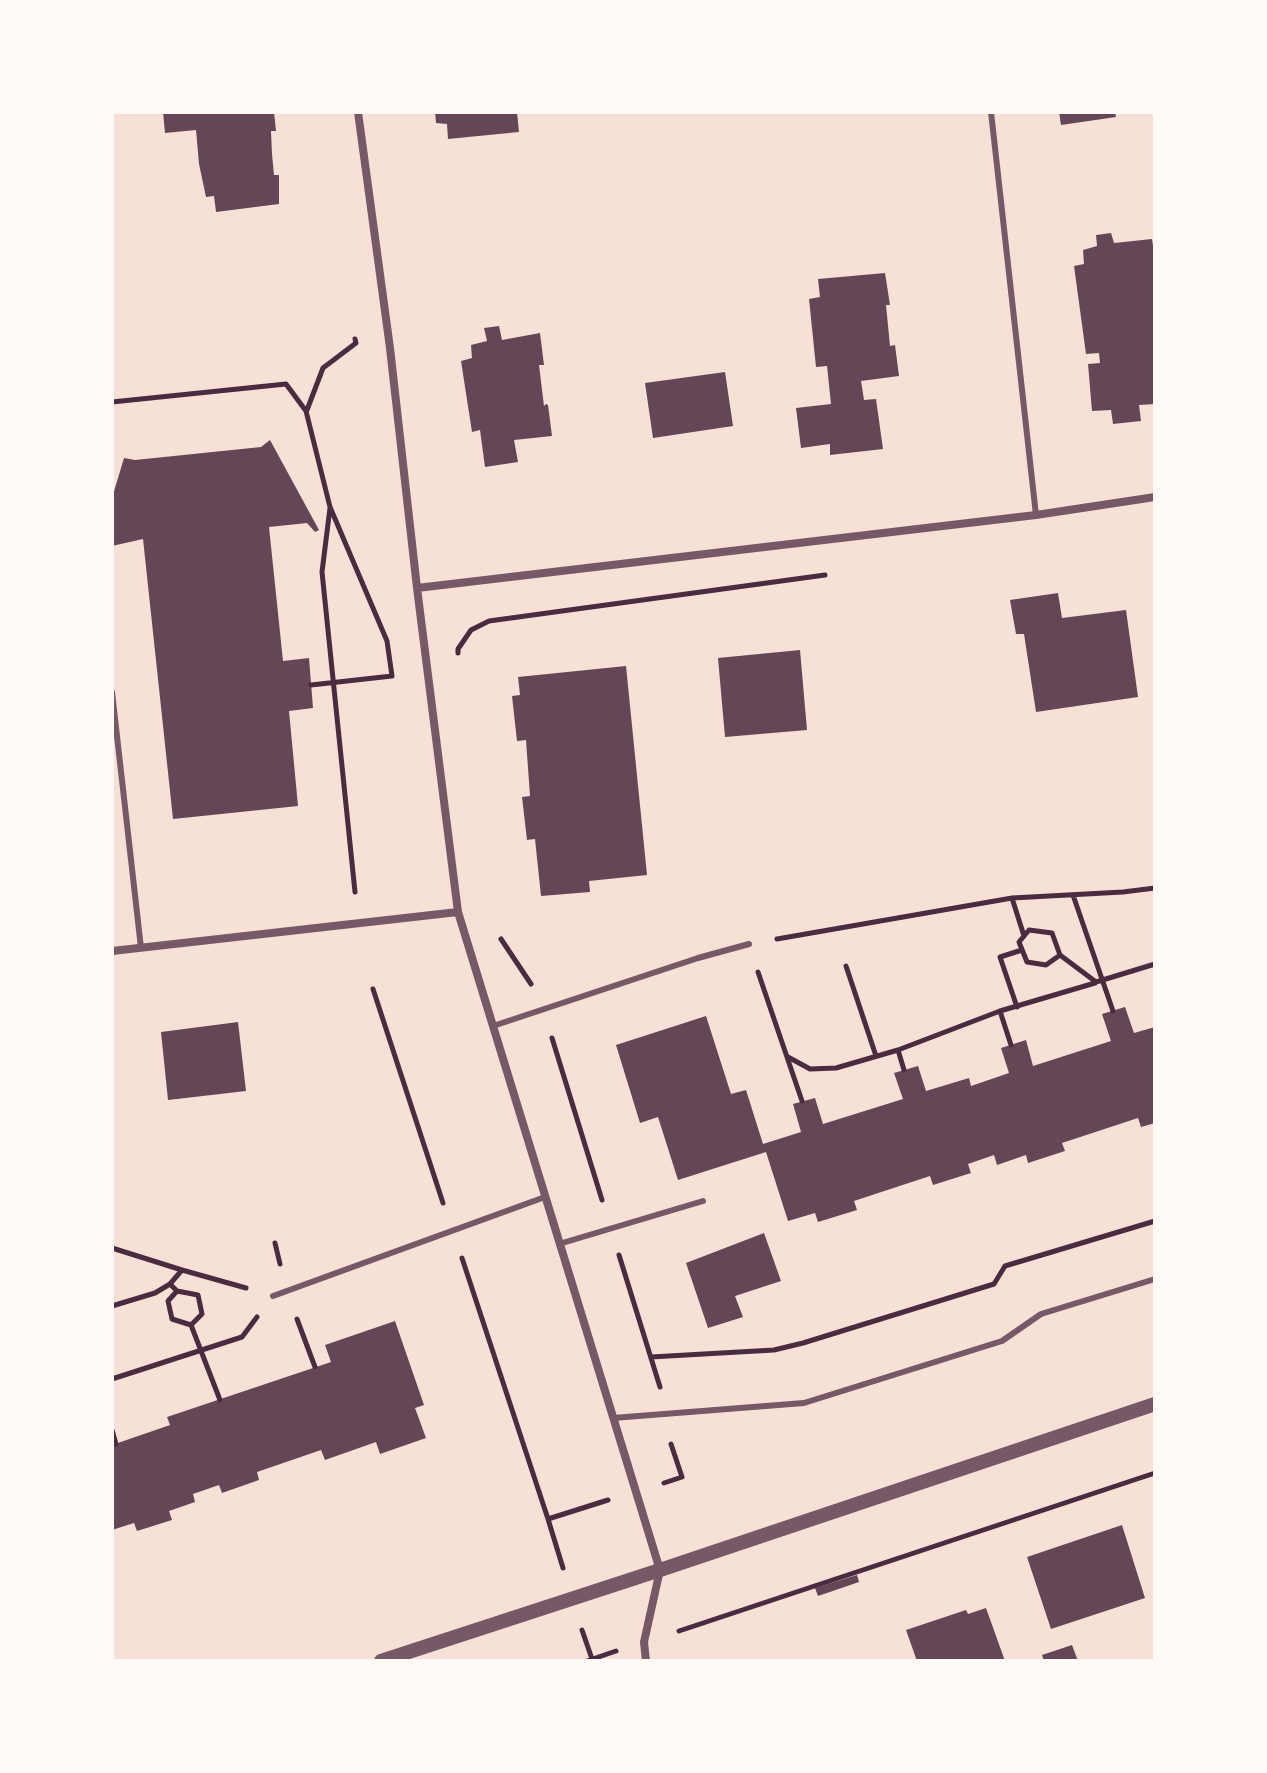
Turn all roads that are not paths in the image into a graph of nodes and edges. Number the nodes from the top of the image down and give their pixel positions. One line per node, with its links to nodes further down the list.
1 (358, 112): 5 (street)
2 (991, 112): 4 (lane)
3 (1155, 497): 4 (street)
4 (1036, 515): 5 (street)
5 (417, 588): 7 (street)
6 (112, 692): 9 (lane)
7 (458, 912): 9 (street); 11 (street)
8 (749, 944): 11 (lane)
9 (141, 948): 10 (street)
10 (112, 951)
11 (493, 1026): 12 (street)
12 (545, 1197): 14 (street); 16 (lane)
13 (703, 1201): 14 (lane)
14 (559, 1244): 18 (street)
15 (1155, 1279): 18 (lane)
16 (273, 1296)
17 (1155, 1404): 19 (street)
18 (613, 1418): 19 (street)
19 (660, 1570): 20 (street); 21 (street)
20 (381, 1661)
21 (646, 1661)

